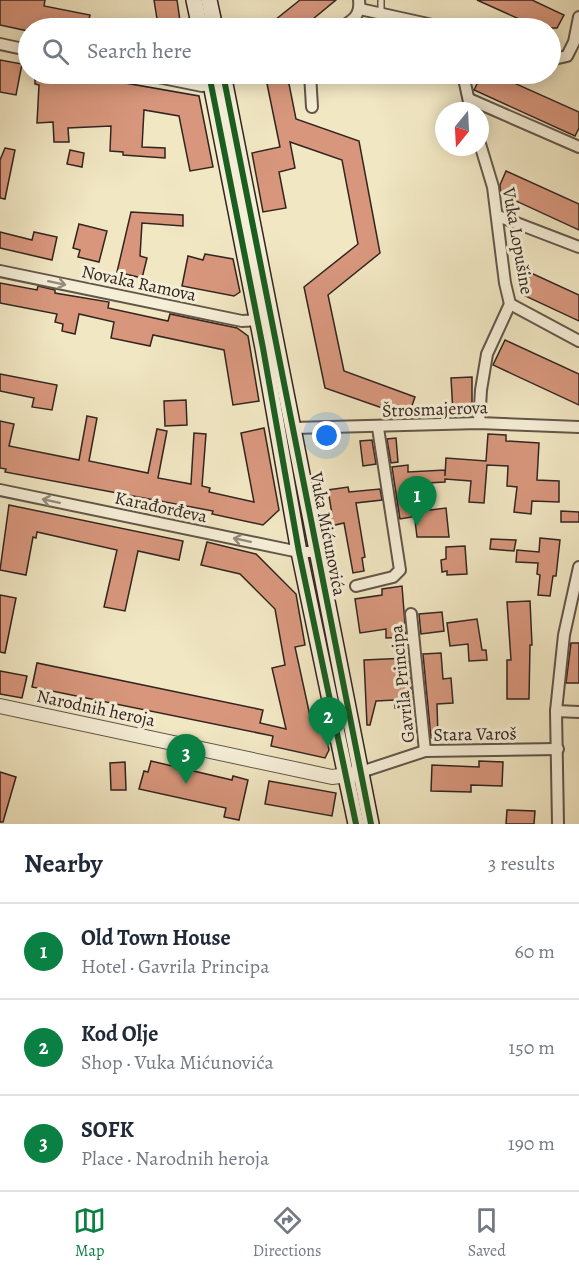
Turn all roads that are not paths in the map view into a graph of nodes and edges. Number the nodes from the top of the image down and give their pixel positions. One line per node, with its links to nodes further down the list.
1 (194, 0): 7 (main road)
2 (209, 0): 8 (main road)
3 (381, 0): 5 (lane)
4 (359, 4): 5 (street)
5 (381, 14): 9 (street)
6 (579, 17): 12 (street)
7 (198, 18)
8 (213, 18)
9 (400, 18)
10 (0, 44): 11 (street)
11 (18, 48)
12 (561, 57)
13 (218, 84): 25 (main road, Vuka Mićunovića)
14 (311, 84): 18 (street)
15 (465, 84): 16 (street)
16 (469, 99): 17 (street); 19 (street)
17 (470, 102)
18 (312, 106)
19 (579, 147)
20 (483, 156): 21 (street, Vuka Lopušine)
21 (498, 216): 22 (street); 24 (street, Vuka Lopušine)
22 (579, 247)
23 (0, 271): 25 (street, Novaka Ramova, one-way to 25)
24 (510, 304): 26 (street, Vuka Lopušine); 27 (street)
25 (265, 320): 29 (main road, Vuka Mićunovića); 32 (main road, Vuka Mićunovića)
26 (579, 341)
27 (479, 423): 28 (street, Štrosmajerova); 30 (street, Štrosmajerova)
28 (579, 427)
29 (293, 428): 30 (street, Štrosmajerova); 33 (main road, Vuka Mićunovića)
30 (378, 428): 35 (street)
31 (0, 492): 32 (street, Karađorđeva, one-way to 31)
32 (299, 552): 33 (street, Karađorđeva); 42 (main road, Vuka Mićunovića)
33 (316, 552): 42 (main road, Vuka Mićunovića)
34 (579, 567): 38 (street)
35 (356, 586)
36 (411, 614): 41 (street, Gavrila Principa)
37 (0, 706): 42 (street, Narodnih heroja)
38 (556, 711): 39 (street); 40 (street)
39 (579, 712)
40 (558, 749): 41 (street, Stara Varoš); 45 (street)
41 (425, 751): 42 (street, Stara Varoš)
42 (354, 774): 43 (main road, Vuka Mićunovića); 44 (main road, Vuka Mićunovića)
43 (356, 824)
44 (371, 824)
45 (558, 824)

